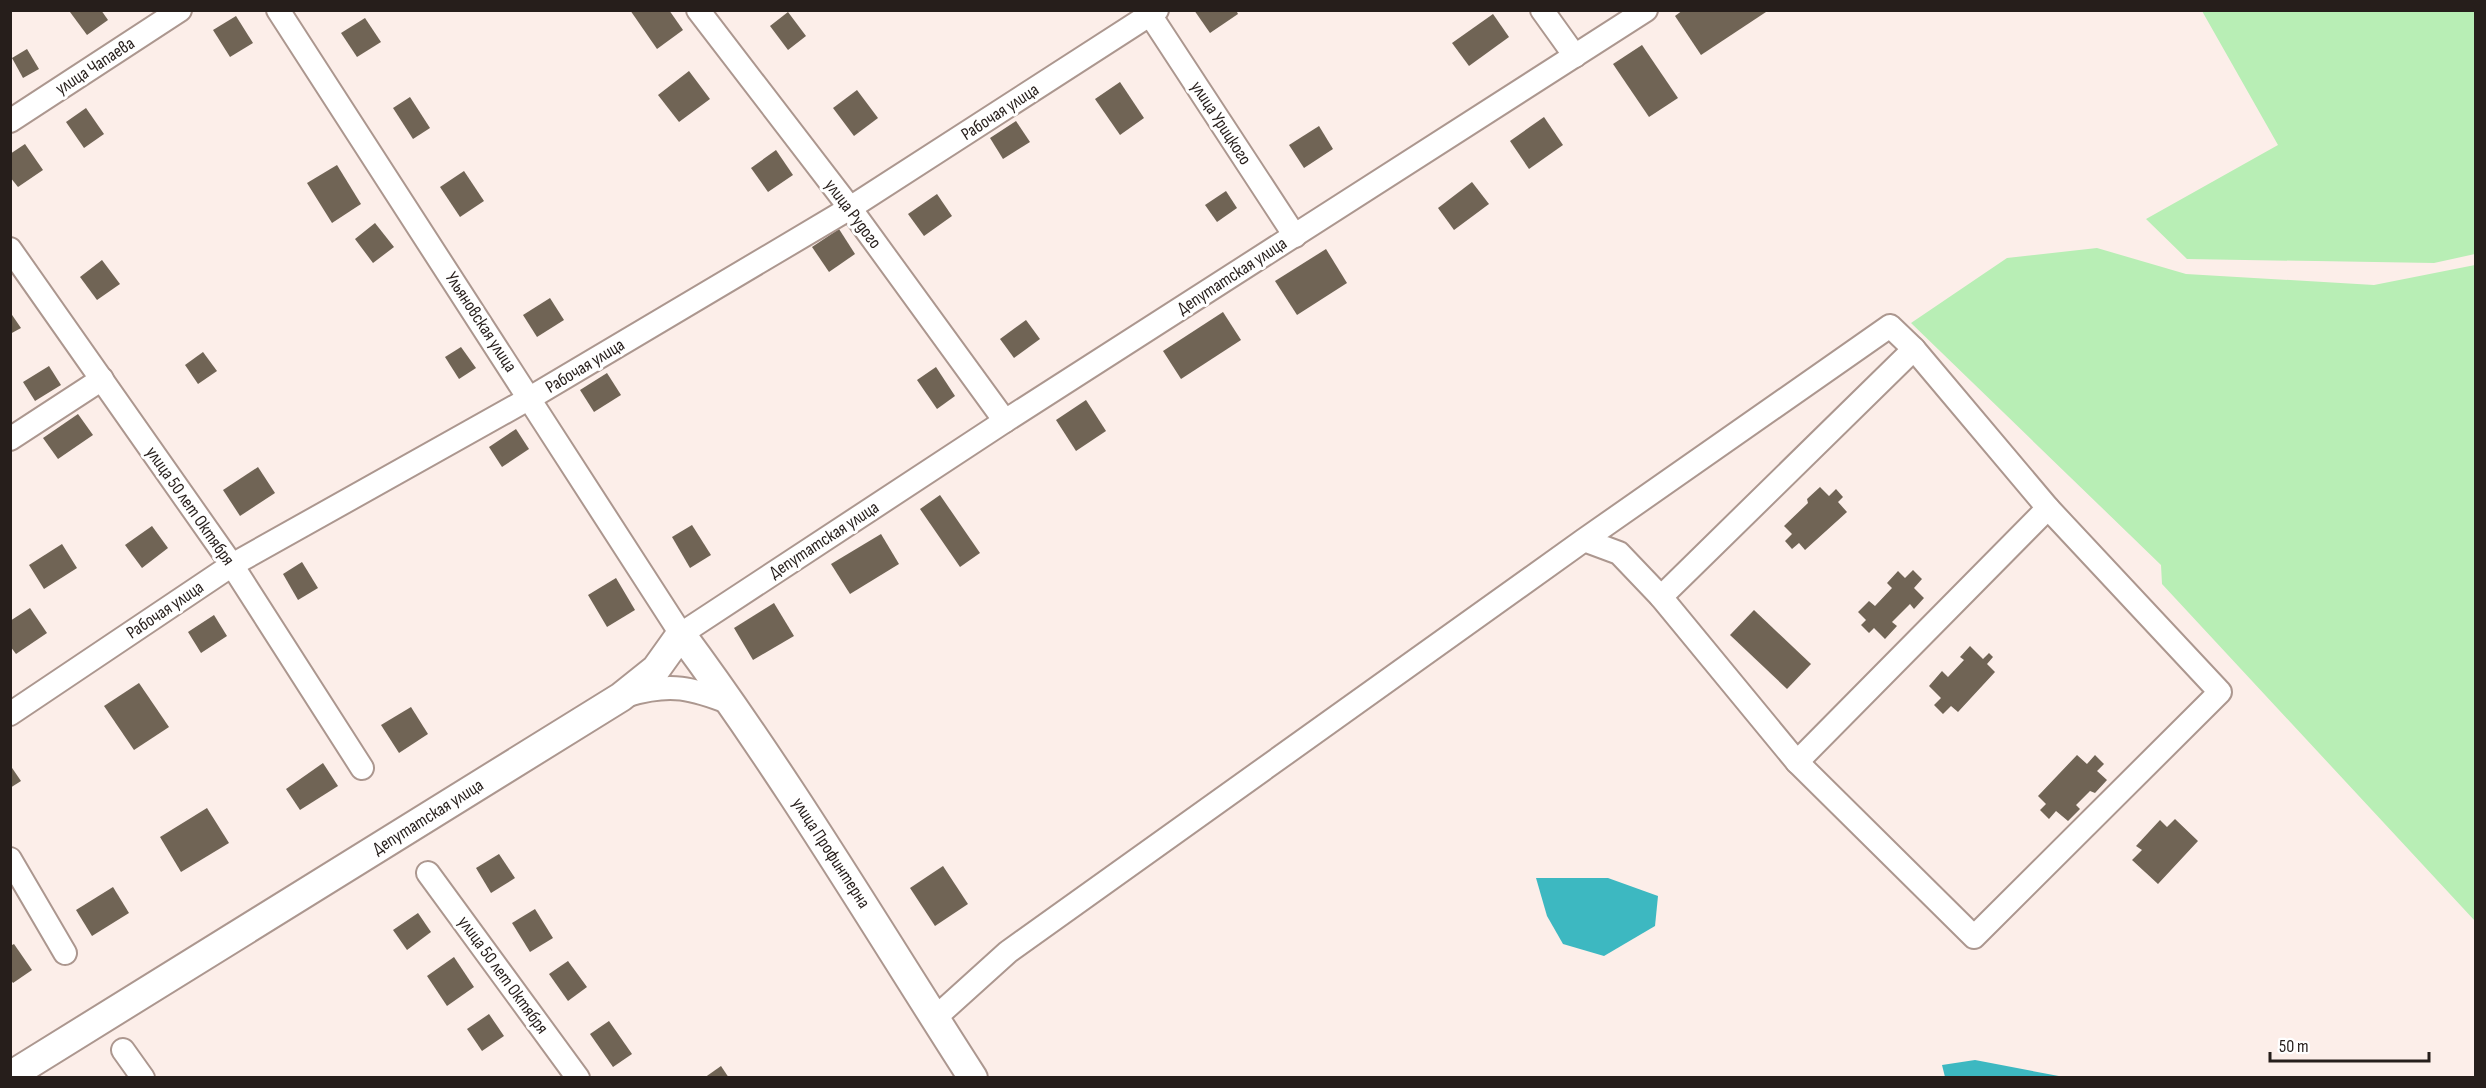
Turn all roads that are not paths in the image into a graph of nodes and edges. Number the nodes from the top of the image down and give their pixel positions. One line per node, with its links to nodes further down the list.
1 (180, 10): 8 (street, улица Чапаева)
2 (278, 10): 14 (street, Ульяновская улица)
3 (698, 10): 9 (street, улица Рудого)
4 (1542, 10): 7 (street)
5 (1646, 10): 7 (street, Депутатская улица)
6 (1151, 12): 9 (street, Рабочая улица); 10 (street, улица Урицкого)
7 (1575, 56): 10 (street, Депутатская улица)
8 (10, 122)
9 (850, 208): 14 (street, Рабочая улица); 15 (street, улица Рудого)
10 (1295, 236): 15 (street, Депутатская улица)
11 (10, 249): 13 (street, улица 50 лет Октября)
12 (1914, 349): 17 (street); 18 (street); 20 (street)
13 (102, 379): 16 (street); 19 (street, улица 50 лет Октября)
14 (530, 398): 19 (street, Рабочая улица); 21 (street, Ульяновская улица)
15 (1005, 421): 21 (street, Депутатская улица)
16 (10, 439)
17 (2048, 508): 25 (street); 25 (street)
18 (1584, 540): 20 (street); 30 (street)
19 (232, 565): 24 (street, Рабочая улица); 26 (street, улица 50 лет Октября)
20 (1660, 597): 25 (street)
21 (681, 634): 22 (main road, Депутатская улица); 23 (main road, улица Профинтерна)
22 (621, 697): 23 (street); 32 (main road, Депутатская улица)
23 (733, 704): 30 (main road, улица Профинтерна)
24 (10, 714)
25 (1797, 762)
26 (362, 768)
27 (10, 859): 29 (street)
28 (428, 873): 34 (street, улица 50 лет Октября)
29 (65, 953)
30 (935, 1018): 35 (main road, улица Профинтерна)
31 (123, 1050): 33 (street)
32 (10, 1076)
33 (143, 1077)
34 (578, 1077)
35 (974, 1077)

